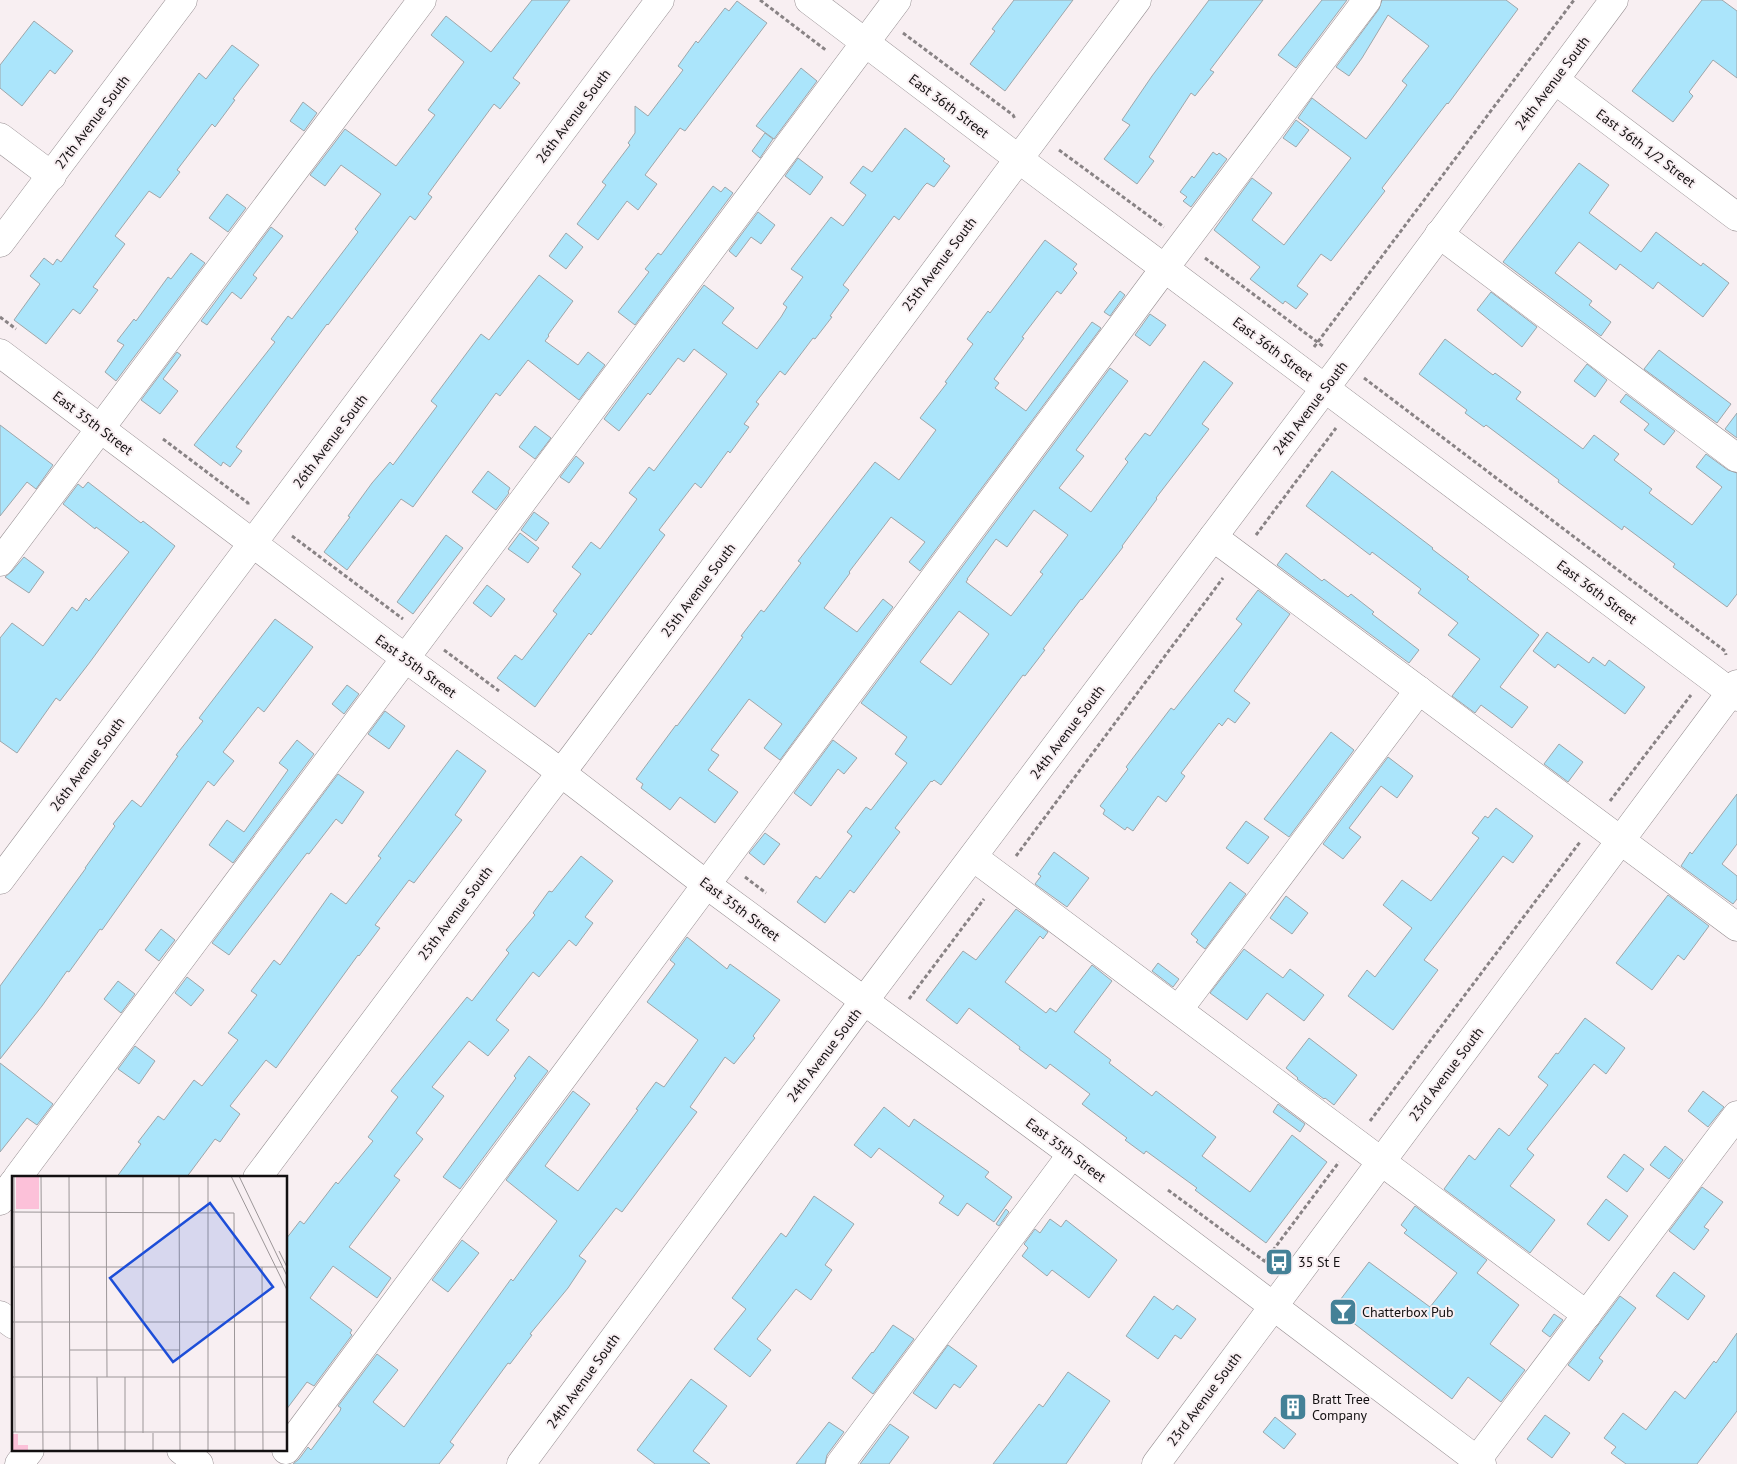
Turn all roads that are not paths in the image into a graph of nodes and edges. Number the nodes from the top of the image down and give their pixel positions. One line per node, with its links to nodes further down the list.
1 (183, 0): 13 (street, 27th Avenue South)
2 (422, 0): 20 (street)
3 (660, 0): 23 (street, 26th Avenue South)
4 (809, 0): 9 (street, East 36th Street)
5 (1137, 0): 12 (street, 25th Avenue South)
6 (1367, 0): 17 (street)
7 (1614, 0): 10 (street, 24th Avenue South)
8 (890, 9): 9 (street)
9 (865, 43): 12 (street, East 36th Street); 25 (street)
10 (1555, 80): 14 (street, East 36th 1/2 Street); 15 (street, 24th Avenue South)
11 (0, 137): 13 (street)
12 (1018, 158): 17 (street, East 36th Street); 28 (street, 25th Avenue South)
13 (52, 176): 16 (street, 27th Avenue South)
14 (1737, 217)
15 (1439, 234): 19 (street, 24th Avenue South); 21 (street)
16 (0, 243)
17 (1164, 268): 19 (street, East 36th Street); 32 (street)
18 (0, 353): 20 (street, East 35th Street)
19 (1325, 388): 22 (street, 24th Avenue South); 27 (street, East 36th Street)
20 (100, 428): 23 (street, East 35th Street); 24 (street)
21 (1737, 458)
22 (1213, 537): 26 (street); 30 (street, 24th Avenue South)
23 (253, 544): 25 (street, East 35th Street); 31 (street, 26th Avenue South)
24 (0, 562)
25 (405, 658): 28 (street, East 35th Street); 39 (street)
26 (1419, 690): 29 (street); 35 (street)
27 (1735, 691): 29 (street, 23rd Avenue South)
28 (561, 772): 32 (street, East 35th Street); 40 (street, 25th Avenue South)
29 (1620, 840): 33 (street); 38 (street, 23rd Avenue South)
30 (973, 857): 34 (street, 24th Avenue South); 35 (street)
31 (0, 880)
32 (707, 885): 34 (street, East 35th Street); 47 (street)
33 (1737, 927)
34 (864, 1001): 37 (street, East 35th Street); 55 (street, 24th Avenue South)
35 (1178, 1009): 38 (street)
36 (1737, 1115): 45 (street)
37 (1072, 1154): 43 (street, East 35th Street); 56 (street)
38 (1382, 1161): 43 (street, 23rd Avenue South); 45 (street)
39 (18, 1176)
40 (258, 1176)
41 (12, 1185): 42 (street)
42 (0, 1200)
43 (1273, 1307): 51 (street, East 35th Street); 57 (street, 23rd Avenue South)
44 (0, 1315): 46 (street)
45 (1587, 1315): 51 (street)
46 (12, 1324)
47 (288, 1447)
48 (28, 1452): 52 (street)
49 (183, 1452): 53 (street)
50 (285, 1452): 54 (street)
51 (1478, 1463)
52 (19, 1464)
53 (199, 1464)
54 (276, 1464)
55 (521, 1464)
56 (840, 1464)
57 (1156, 1464)

